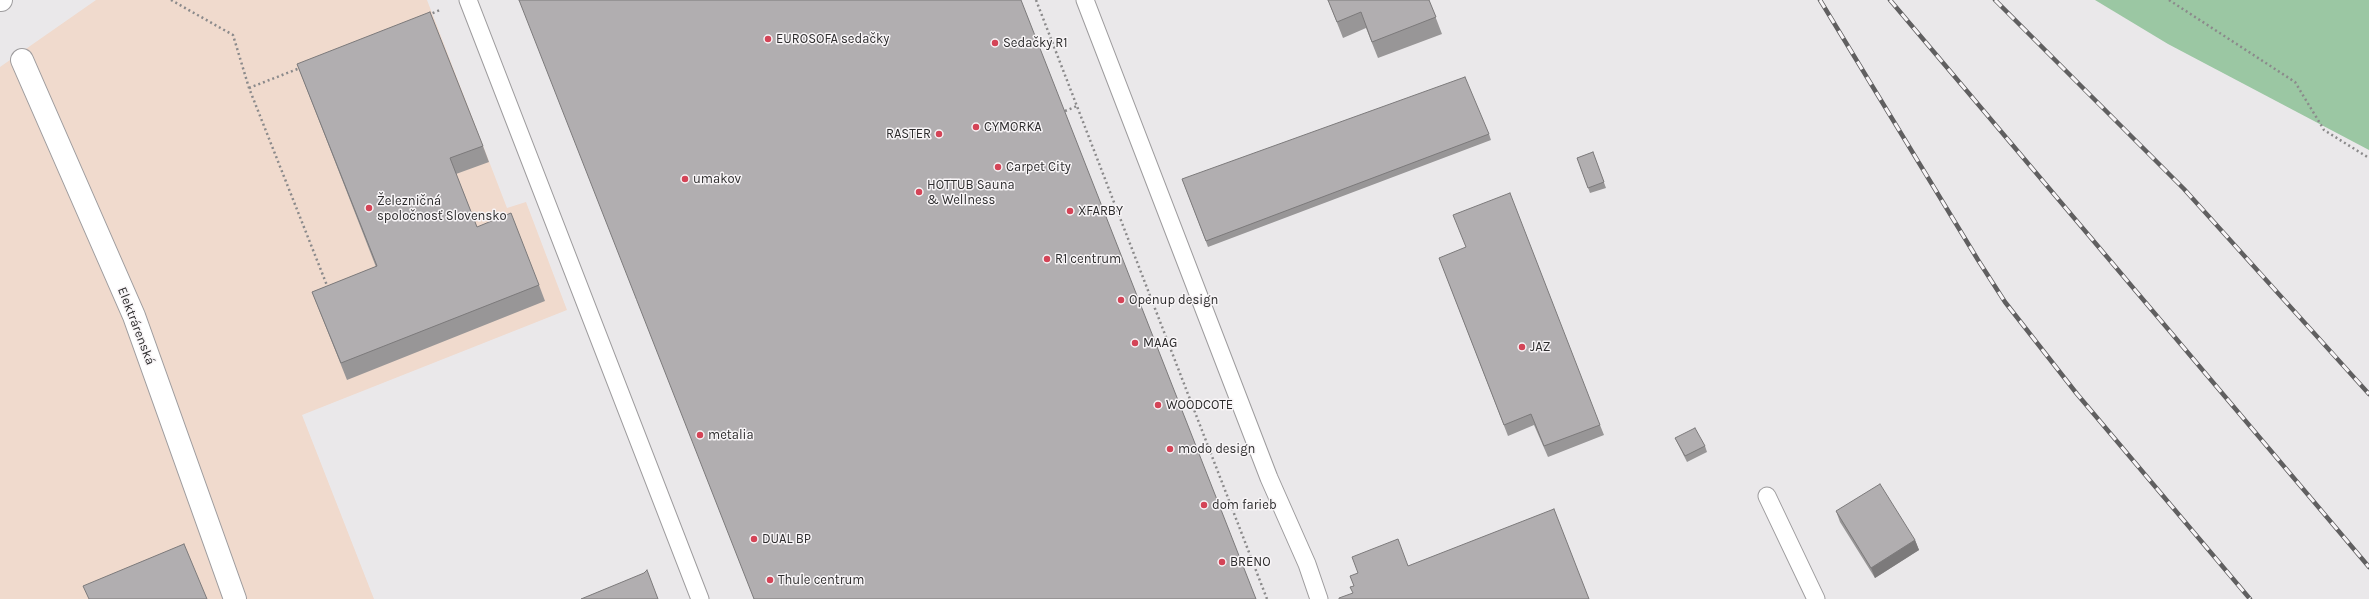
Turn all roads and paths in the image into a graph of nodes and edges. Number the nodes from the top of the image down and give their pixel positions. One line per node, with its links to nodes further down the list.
1 (171, 0): 10 (path)
2 (468, 0): 17 (lane)
3 (1036, 0): 11 (path)
4 (1085, 0): 19 (lane)
5 (2169, 0): 13 (path)
6 (443, 9): 7 (path)
7 (421, 18)
8 (22, 60): 16 (street, Elektrárenská)
9 (302, 67): 10 (path)
10 (249, 88): 14 (path)
11 (1077, 106): 12 (path); 18 (path)
12 (1065, 111)
13 (2369, 158)
14 (331, 294)
15 (1767, 496): 20 (lane)
16 (235, 599)
17 (700, 599)
18 (1267, 599)
19 (1319, 599)
20 (1816, 599)

